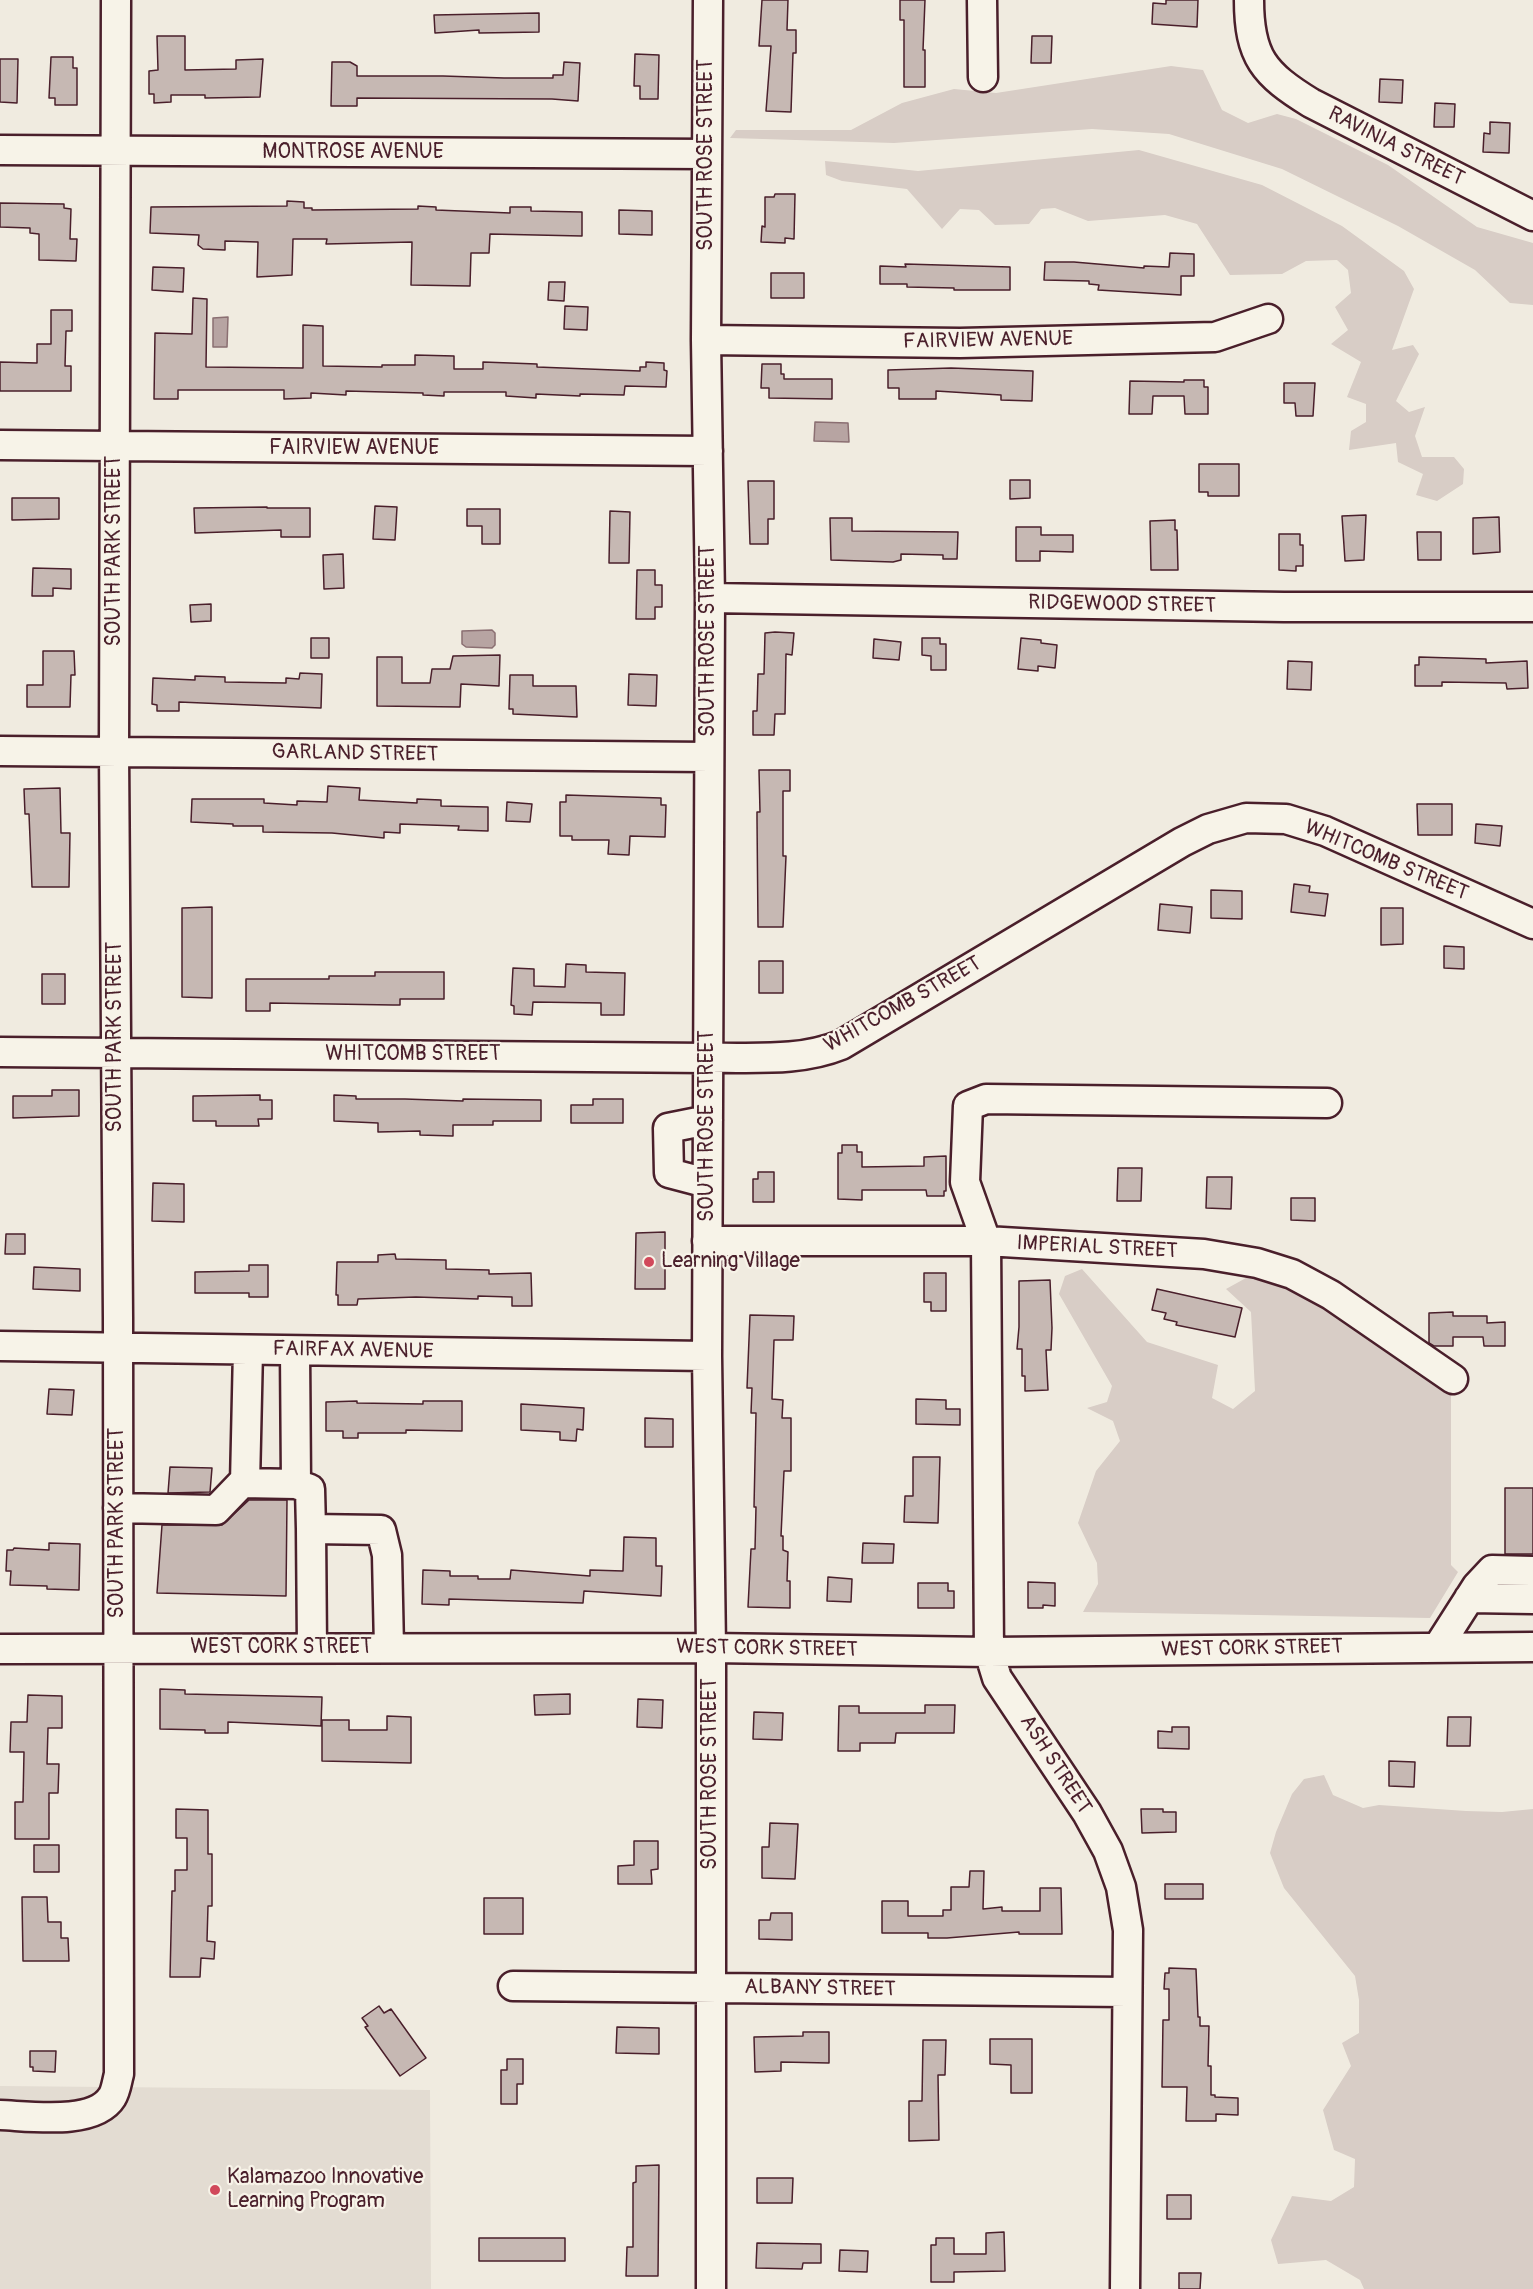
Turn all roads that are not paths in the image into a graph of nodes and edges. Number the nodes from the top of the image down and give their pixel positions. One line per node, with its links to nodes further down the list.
1 (117, 0): 7 (street, SOUTH PARK STREET)
2 (708, 0): 8 (street, SOUTH ROSE STREET)
3 (982, 0): 5 (street)
4 (1249, 0): 9 (street, RAVINIA STREET)
5 (982, 76)
6 (0, 150): 7 (street, MONTROSE AVENUE)
7 (117, 152): 8 (street, MONTROSE AVENUE); 13 (street, SOUTH PARK STREET)
8 (707, 154): 11 (street, SOUTH ROSE STREET)
9 (1533, 216)
10 (1268, 319): 11 (street, FAIRVIEW AVENUE)
11 (706, 340): 14 (street, SOUTH ROSE STREET)
12 (0, 445): 13 (street, FAIRVIEW AVENUE)
13 (115, 446): 14 (street, FAIRVIEW AVENUE); 18 (street, SOUTH PARK STREET)
14 (708, 451): 15 (street, SOUTH ROSE STREET)
15 (710, 598): 16 (street, RIDGEWOOD STREET); 19 (street, SOUTH ROSE STREET)
16 (1533, 607)
17 (0, 751): 18 (street, GARLAND STREET)
18 (114, 752): 19 (street, GARLAND STREET); 22 (street, SOUTH PARK STREET)
19 (709, 757): 23 (street, SOUTH ROSE STREET)
20 (1533, 924): 23 (street, WHITCOMB STREET)
21 (0, 1052): 22 (street, WHITCOMB STREET)
22 (117, 1053): 23 (street, WHITCOMB STREET); 30 (street, SOUTH PARK STREET)
23 (708, 1058): 25 (street, SOUTH ROSE STREET)
24 (1327, 1103): 28 (street, ASH STREET)
25 (708, 1120): 26 (street, SOUTH ROSE STREET); 26 (street)
26 (707, 1183): 27 (street, SOUTH ROSE STREET)
27 (707, 1241): 28 (street, IMPERIAL STREET); 33 (street, SOUTH ROSE STREET)
28 (986, 1241): 34 (street, IMPERIAL STREET); 49 (street, ASH STREET)
29 (0, 1346): 30 (street, FAIRFAX AVENUE)
30 (118, 1348): 31 (street, FAIRFAX AVENUE); 37 (street, SOUTH PARK STREET)
31 (248, 1350): 32 (street, FAIRFAX AVENUE); 35 (street)
32 (295, 1350): 33 (street, FAIRFAX AVENUE); 36 (street)
33 (707, 1356): 47 (street, SOUTH ROSE STREET)
34 (1453, 1379)
35 (245, 1483): 36 (street); 37 (street)
36 (296, 1484): 38 (street)
37 (118, 1508): 44 (street, SOUTH PARK STREET)
38 (311, 1529): 45 (street); 46 (street)
39 (1533, 1571): 40 (street)
40 (1469, 1598): 41 (street); 42 (street)
41 (1533, 1599)
42 (1438, 1647): 43 (street, WEST CORK STREET); 49 (street, WEST CORK STREET)
43 (1533, 1647)
44 (118, 1648): 45 (street, WEST CORK STREET); 48 (street, WEST CORK STREET); 53 (street, SOUTH PARK STREET)
45 (312, 1648): 46 (street, WEST CORK STREET)
46 (389, 1648): 47 (street, WEST CORK STREET)
47 (711, 1648): 49 (street, WEST CORK STREET); 51 (street, SOUTH ROSE STREET)
48 (0, 1649)
49 (989, 1652): 52 (street, ASH STREET)
50 (513, 1986): 51 (street, ALBANY STREET)
51 (712, 1988): 52 (street, ALBANY STREET); 54 (street, SOUTH ROSE STREET)
52 (1127, 1992): 55 (street, ASH STREET)
53 (0, 2115)
54 (711, 2289)
55 (1125, 2289)

